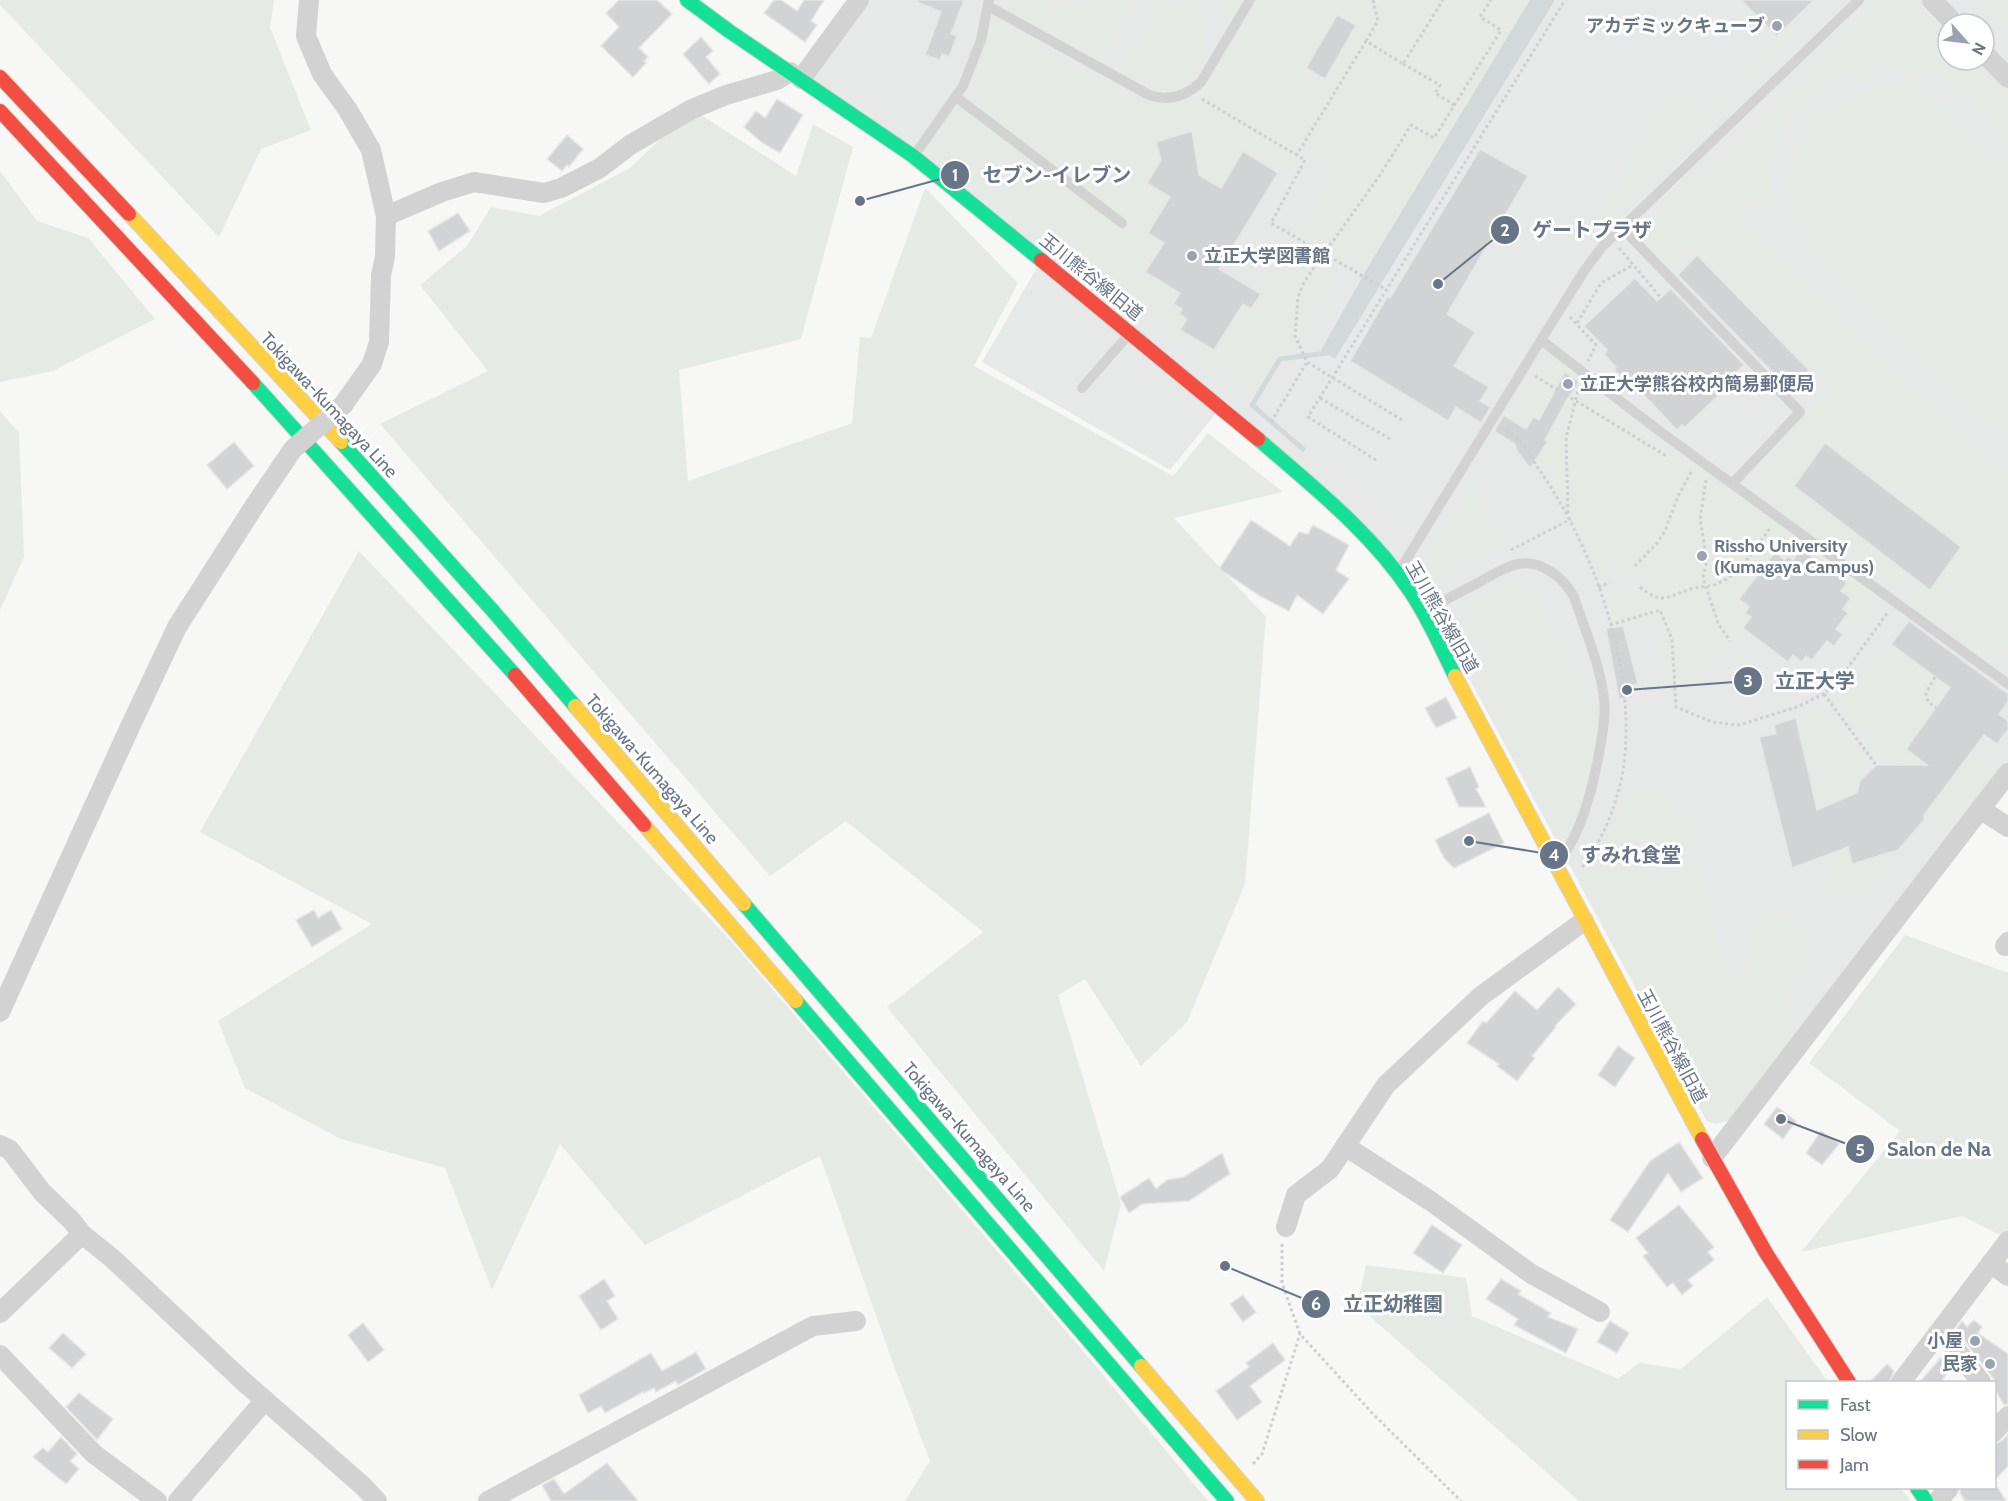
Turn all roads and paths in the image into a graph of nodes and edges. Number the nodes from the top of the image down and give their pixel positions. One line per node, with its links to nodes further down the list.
1 (309, 0): 25 (street)
2 (687, 0): 16 (main road, 玉川熊谷線旧道)
3 (859, 0): 16 (street)
4 (1250, 0): 19 (lane)
5 (1373, 0): 13 (path)
6 (1443, 0): 14 (path)
7 (1491, 0): 21 (path)
8 (1565, 0): 32 (path)
9 (1859, 0): 28 (lane)
10 (1932, 0): 12 (street)
11 (988, 3): 19 (lane); 20 (lane)
12 (1944, 12)
13 (1366, 41): 14 (path); 24 (path)
14 (1403, 64): 21 (path)
15 (1996, 66): 18 (street)
16 (796, 76): 23 (main road, 玉川熊谷線旧道); 25 (street)
17 (0, 77): 101 (main road, Tokigawa-Kumagaya Line)
18 (2008, 78)
19 (1190, 92): 24 (path)
20 (956, 97): 23 (lane); 27 (lane)
21 (1455, 105): 30 (path)
22 (0, 111): 100 (main road)
23 (913, 156): 35 (main road, 玉川熊谷線旧道)
24 (1296, 156): 30 (path)
25 (386, 216): 75 (street, bridge)
26 (1594, 220): 29 (path)
27 (1122, 223)
28 (1622, 228): 29 (lane); 51 (lane)
29 (1611, 239): 31 (path); 36 (lane)
30 (1325, 252): 32 (path); 37 (path)
31 (1633, 265): 33 (path); 34 (path)
32 (1387, 290): 39 (path)
33 (1661, 298)
34 (1577, 323)
35 (1130, 333): 40 (lane); 55 (main road, 玉川熊谷線旧道)
36 (1541, 340): 38 (lane); 50 (lane)
37 (1307, 362): 39 (path); 45 (path)
38 (1523, 369): 42 (path); 44 (lane)
39 (1333, 379): 41 (path); 43 (path)
40 (1082, 388)
41 (1320, 398): 46 (path); 47 (path)
42 (1575, 400): 48 (path); 52 (path)
43 (1402, 420)
44 (1492, 420): 52 (path); 55 (lane)
45 (1266, 430)
46 (1390, 439)
47 (1376, 460)
48 (1676, 461)
49 (1683, 465): 54 (path)
50 (1709, 467): 51 (lane); 59 (path)
51 (1733, 483): 53 (lane)
52 (1568, 515): 57 (path)
53 (1778, 516): 59 (path); 60 (lane)
54 (1635, 566)
55 (1398, 573): 61 (main road, 玉川熊谷線旧道)
56 (1610, 583): 57 (path)
57 (1598, 587): 62 (path)
58 (1640, 587): 59 (path)
59 (1707, 587): 63 (path)
60 (1896, 600): 65 (lane); 66 (path)
61 (1422, 612): 72 (main road, 玉川熊谷線旧道); 72 (lane)
62 (1610, 625): 66 (path); 73 (path)
63 (1730, 640)
64 (1935, 676): 67 (path)
65 (2008, 684)
66 (1824, 694): 68 (path)
67 (1936, 708)
68 (1876, 765)
69 (2008, 773): 70 (street)
70 (1980, 809): 71 (street); 78 (street)
71 (2008, 827)
72 (1556, 867): 74 (main road, 玉川熊谷線旧道)
73 (1579, 872)
74 (1584, 921): 77 (street); 78 (main road, 玉川熊谷線旧道)
75 (0, 1012)
76 (0, 1145): 80 (street)
77 (1345, 1146): 79 (street); 84 (street)
78 (1712, 1158): 90 (main road, 玉川熊谷線旧道)
79 (1286, 1227): 88 (path)
80 (82, 1234): 85 (street); 93 (street)
81 (2008, 1241): 82 (street)
82 (1991, 1263): 83 (street); 87 (street)
83 (2008, 1276)
84 (1600, 1312)
85 (0, 1313)
86 (856, 1321): 99 (street)
87 (1941, 1330): 91 (street); 92 (street)
88 (1300, 1334): 94 (path); 102 (path)
89 (0, 1355): 96 (street)
90 (1848, 1381)
91 (1903, 1381)
92 (1979, 1381)
93 (265, 1400): 97 (street); 98 (street)
94 (1252, 1466)
95 (1948, 1489): 103 (street)
96 (157, 1501)
97 (178, 1501)
98 (377, 1501)
99 (488, 1501)
100 (1227, 1501)
101 (1257, 1501)
102 (1461, 1501)
103 (1938, 1501)

